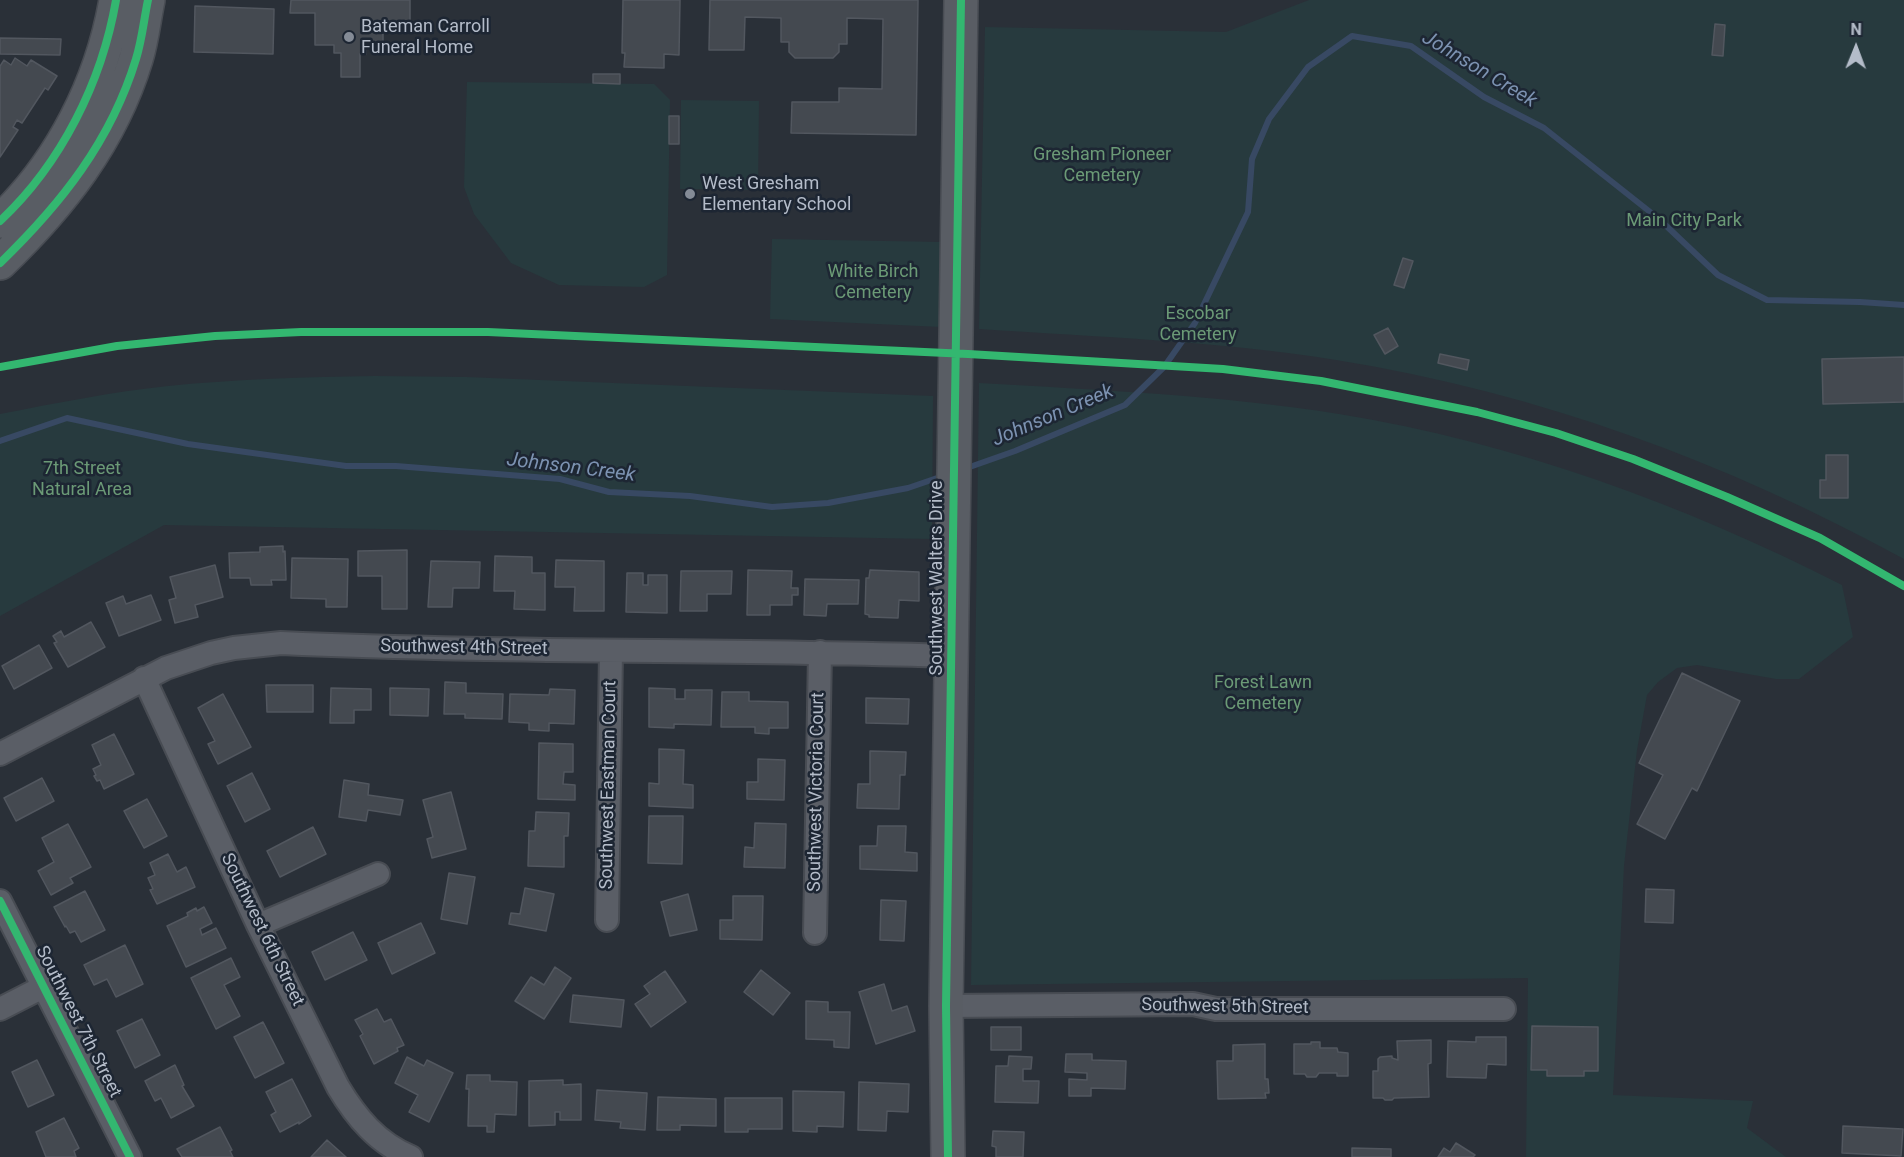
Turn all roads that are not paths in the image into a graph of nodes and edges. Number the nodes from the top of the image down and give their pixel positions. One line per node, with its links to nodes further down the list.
1 (116, 0): 4 (street)
2 (148, 0): 5 (street)
3 (961, 0): 8 (street, Southwest Walters Drive)
4 (0, 221)
5 (0, 263)
6 (611, 651): 7 (street, Southwest 4th Street); 9 (street, Southwest 4th Street); 13 (street, Southwest Eastman Court)
7 (820, 652): 8 (street, Southwest 4th Street); 15 (street, Southwest Victoria Court)
8 (952, 656): 17 (street, Southwest Walters Drive)
9 (144, 678): 10 (street, Southwest 4th Street); 14 (street, Southwest 6th Street)
10 (0, 754)
11 (378, 874): 14 (street)
12 (0, 901): 16 (street, Southwest 7th Street)
13 (607, 920)
14 (258, 925): 21 (street, Southwest 6th Street)
15 (815, 933)
16 (43, 987): 18 (street); 20 (street, Southwest 7th Street)
17 (946, 1006): 19 (street, Southwest 5th Street); 22 (street, Southwest Walters Drive)
18 (0, 1009)
19 (1503, 1009)
20 (130, 1157)
21 (411, 1157)
22 (948, 1157)

